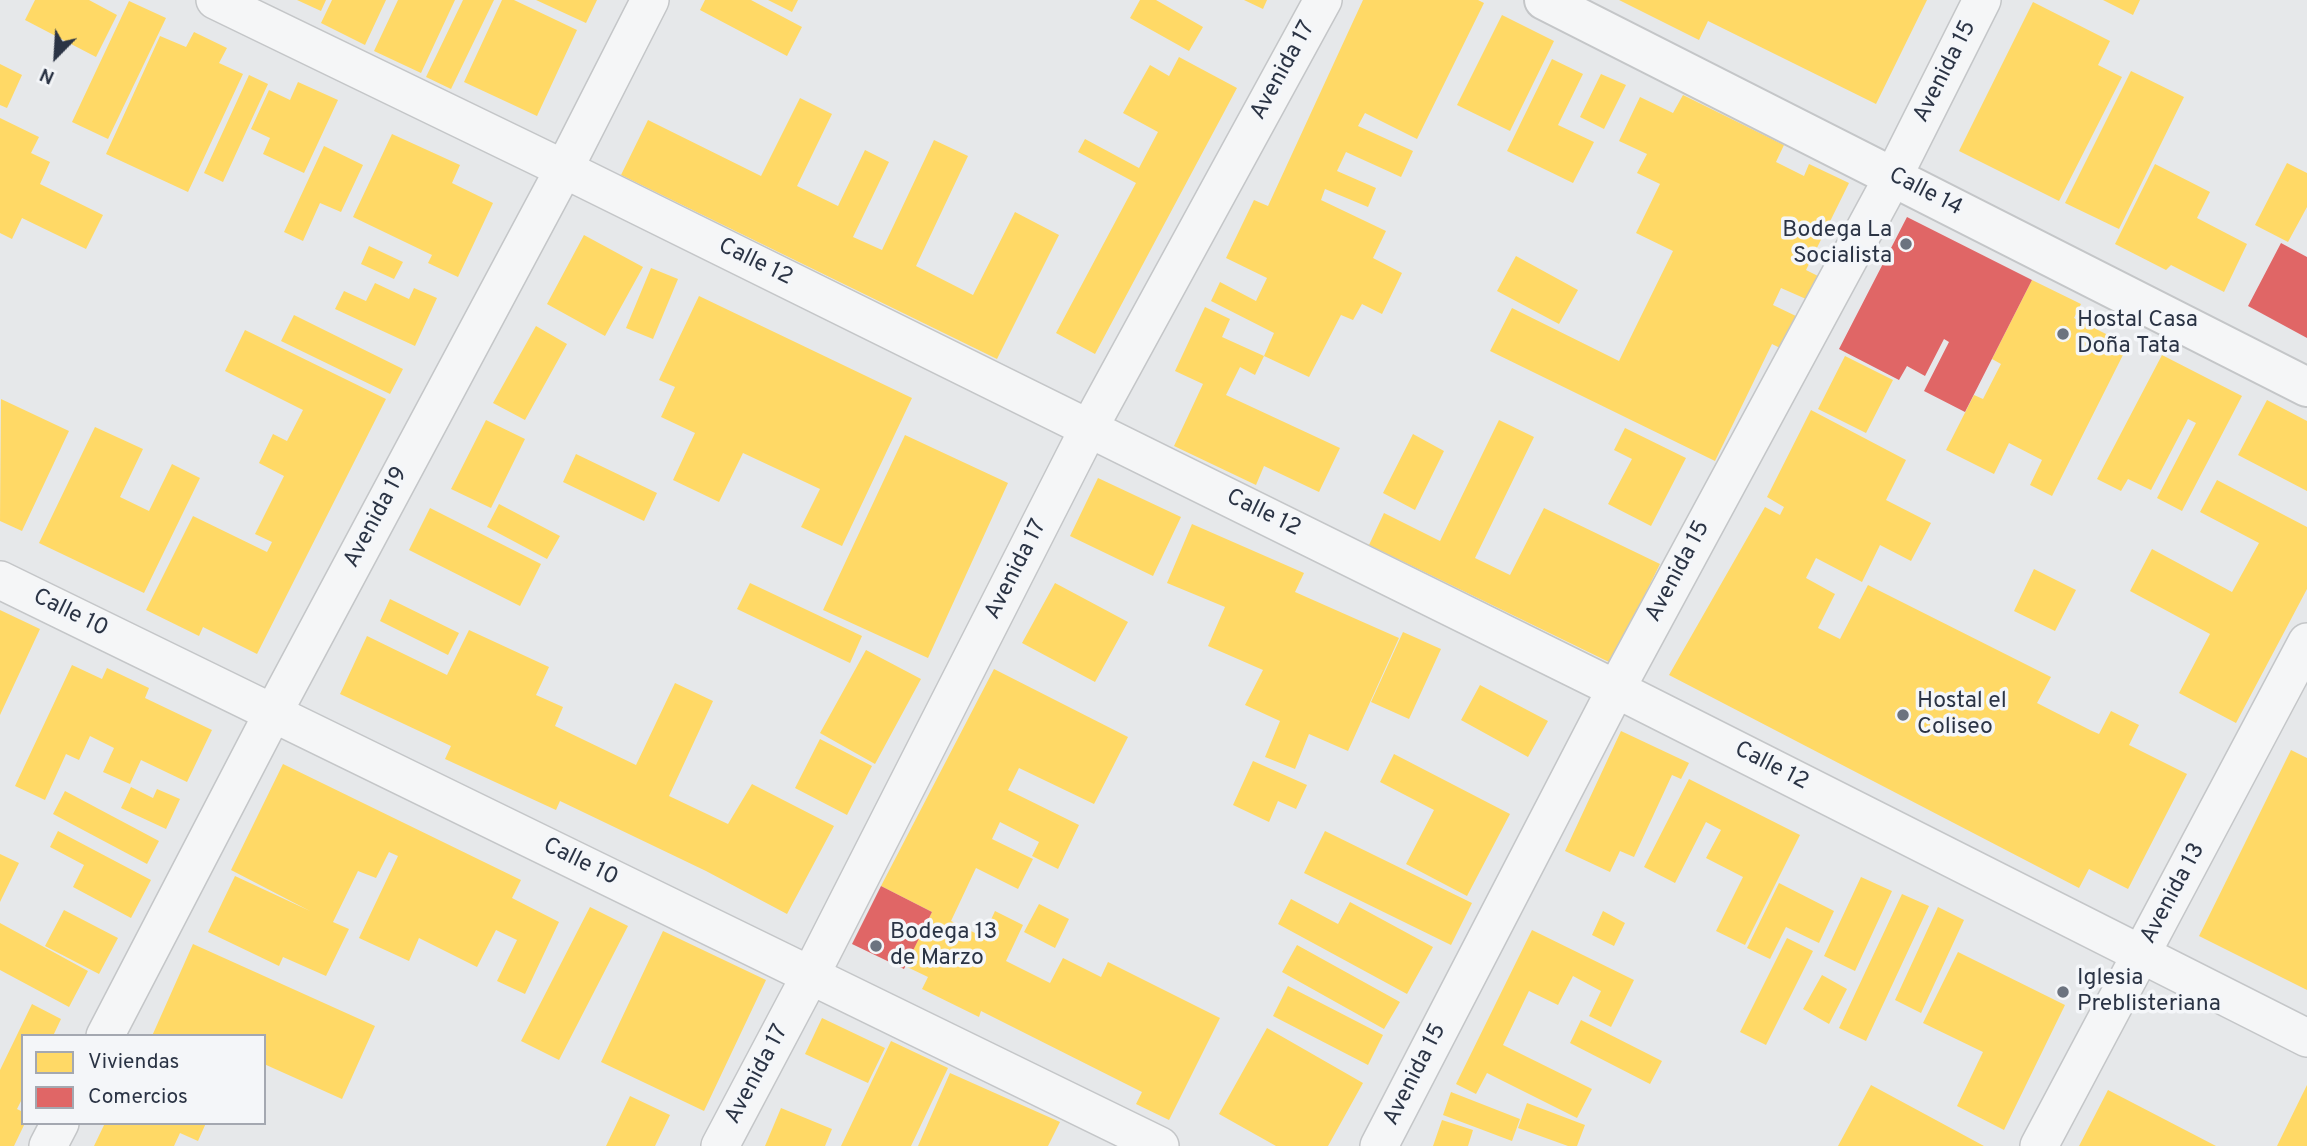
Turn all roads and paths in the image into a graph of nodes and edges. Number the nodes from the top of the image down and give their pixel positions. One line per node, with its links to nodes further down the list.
1 (215, 0): 6 (street, Calle 12)
2 (650, 0): 6 (street, Avenida 19)
3 (1323, 0): 9 (street, Avenida 17)
4 (1544, 0): 7 (street, Calle 14)
5 (1982, 0): 7 (street, Avenida 15)
6 (564, 169): 9 (street, Calle 12); 13 (street, Avenida 19)
7 (1893, 177): 8 (street, Calle 14); 12 (street, Avenida 15)
8 (2307, 387)
9 (1089, 428): 12 (street, Calle 12); 15 (street, Avenida 17)
10 (0, 580): 13 (street, Calle 10)
11 (2307, 642): 14 (street, Avenida 13)
12 (1616, 689): 14 (street, Calle 12); 22 (street, Avenida 15)
13 (273, 713): 15 (street, Calle 10); 16 (street, Avenida 19)
14 (2142, 956): 17 (street, Calle 12); 23 (street, Avenida 13)
15 (810, 976): 20 (street, Avenida 17); 21 (street, Calle 10)
16 (106, 1034)
17 (2307, 1038)
18 (59, 1125): 19 (street)
19 (48, 1146)
20 (720, 1146)
21 (1160, 1146)
22 (1379, 1146)
23 (2039, 1146)

